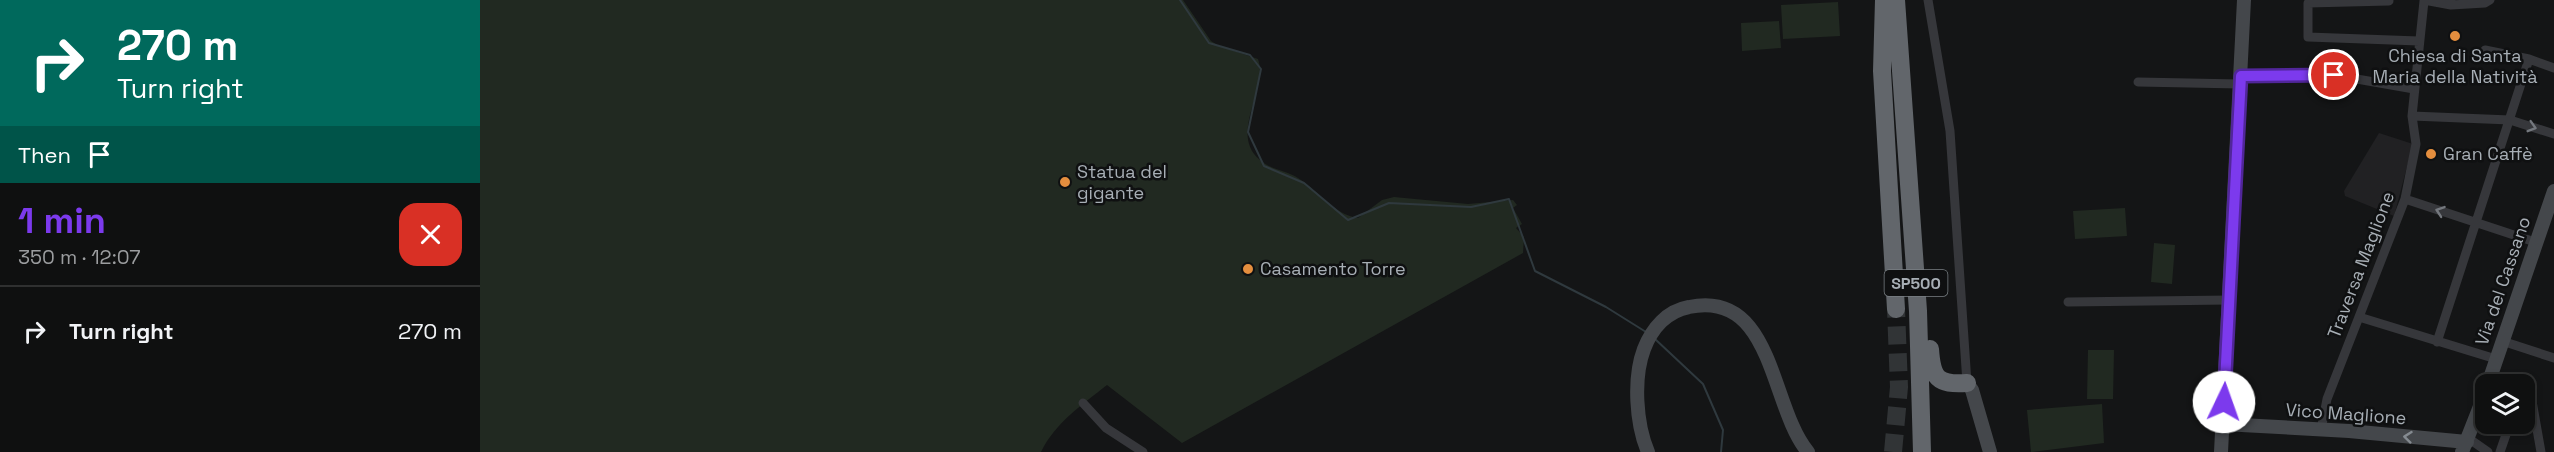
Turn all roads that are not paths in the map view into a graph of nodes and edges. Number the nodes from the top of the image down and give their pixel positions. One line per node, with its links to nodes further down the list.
1 (1885, 0): 25 (highway); 40 (highway, SP500)
2 (1897, 0): 32 (highway); 40 (highway, SP500)
3 (1928, 0): 32 (street)
4 (2244, 0): 13 (main road)
5 (2424, 0): 8 (street); 9 (street, Traversa Maglione)
6 (2490, 0): 8 (street)
7 (2389, 1): 9 (street)
8 (2451, 3)
9 (2419, 41): 15 (street, Traversa Maglione)
10 (2485, 50): 11 (street)
11 (2529, 59): 12 (street); 17 (street)
12 (2554, 68)
13 (2240, 80): 14 (street); 15 (street); 23 (main road)
14 (2138, 81)
15 (2414, 89): 16 (street, Traversa Maglione)
16 (2412, 116): 17 (street); 20 (street, Traversa Maglione)
17 (2510, 120): 18 (street, one-way to 18); 21 (street)
18 (2554, 134)
19 (2554, 190): 22 (main road, Via del Cassano)
20 (2405, 199): 21 (street, one-way to 20); 26 (street, Traversa Maglione)
21 (2476, 223): 22 (street); 28 (street)
22 (2535, 242): 27 (main road, Via del Cassano)
23 (2229, 300): 24 (street); 35 (main road)
24 (2068, 302)
25 (1896, 309)
26 (2359, 317): 28 (street); 37 (street, Traversa Maglione)
27 (2502, 341): 29 (street); 30 (main road, Via del Cassano)
28 (2437, 342): 30 (street)
29 (2554, 358)
30 (2496, 359): 31 (main road, Via del Cassano)
31 (2491, 374)
32 (1967, 382): 44 (main road); 45 (main road)
33 (1083, 403): 41 (street)
34 (2475, 420): 39 (main road)
35 (2223, 424): 37 (main road, Vico Maglione); 46 (main road)
36 (2535, 428): 49 (street)
37 (2320, 430): 39 (main road, Vico Maglione, one-way to 37)
38 (2506, 434): 48 (street)
39 (2466, 444): 47 (street)
40 (1916, 449)
41 (1143, 452)
42 (1648, 452): 43 (main road)
43 (1808, 452)
44 (1981, 452)
45 (1990, 452)
46 (2221, 452)
47 (2488, 452)
48 (2500, 452)
49 (2541, 452)

